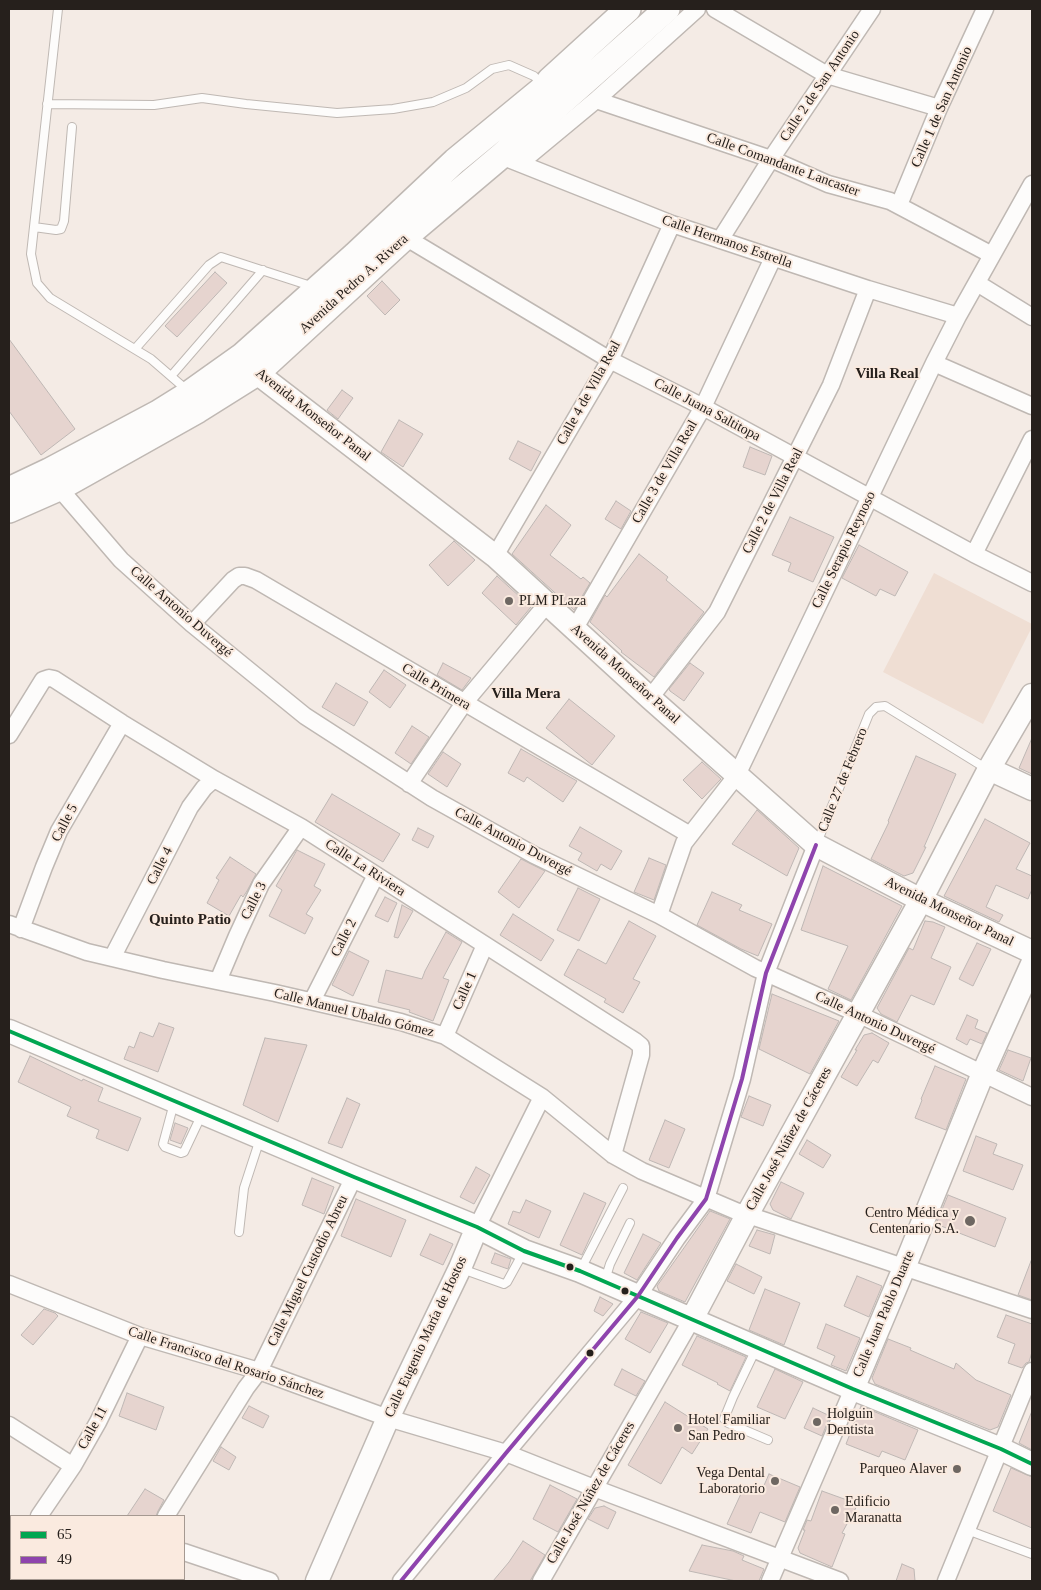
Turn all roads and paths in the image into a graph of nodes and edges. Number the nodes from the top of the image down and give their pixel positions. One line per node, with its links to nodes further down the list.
1 (58, 9): 11 (lane)
2 (628, 9): 9 (main road, Avenida Pedro A. Rivera)
3 (667, 9): 9 (main road, Avenida Pedro A. Rivera)
4 (697, 9): 10 (street)
5 (716, 9): 8 (street)
6 (872, 9): 8 (street, Calle 2 de San Antonio)
7 (985, 9): 12 (street, Calle 1 de San Antonio)
8 (827, 75): 12 (street); 14 (street, Calle 2 de San Antonio)
9 (552, 95): 11 (lane); 15 (main road, Avenida Pedro A. Rivera); 20 (main road, Avenida Pedro A. Rivera)
10 (596, 100): 14 (street, Calle Comandante Lancaster); 15 (street)
11 (47, 104): 19 (lane)
12 (939, 108): 17 (street, Calle 1 de San Antonio)
13 (72, 127): 19 (lane)
14 (771, 158): 17 (street, Calle Comandante Lancaster); 21 (street, Calle 2 de San Antonio)
15 (510, 159): 18 (street, Calle Hermanos Estrella); 20 (main road, Avenida Pedro A. Rivera)
16 (1032, 184): 22 (street, Calle Serapio Reynoso)
17 (899, 205): 22 (street, Calle Comandante Lancaster)
18 (672, 224): 21 (street, Calle Hermanos Estrella); 31 (street, Calle 4 de Villa Real)
19 (34, 227): 30 (lane)
20 (398, 230): 26 (main road, Avenida Pedro A. Rivera); 31 (street, Calle Juana Saltitopa); 33 (main road, Avenida Pedro A. Rivera)
21 (720, 240): 23 (street, Calle Hermanos Estrella)
22 (992, 255): 25 (street, Calle Serapio Reynoso)
23 (773, 258): 27 (street, Calle Hermanos Estrella); 37 (street, Calle 3 de Villa Real)
24 (263, 270): 26 (lane); 30 (lane); 34 (lane)
25 (977, 283): 28 (street, Calle Serapio Reynoso); 29 (street)
26 (318, 289): 33 (main road, Avenida Pedro A. Rivera)
27 (868, 289): 28 (street, Calle Hermanos Estrella); 39 (street, Calle 2 de Villa Real)
28 (958, 316): 32 (street, Calle Serapio Reynoso)
29 (1032, 318)
30 (135, 349): 34 (lane)
31 (610, 360): 37 (street, Calle Juana Saltitopa); 44 (street, Calle 4 de Villa Real)
32 (934, 363): 36 (street); 41 (street, Calle Serapio Reynoso)
33 (250, 364): 35 (main road, Avenida Pedro A. Rivera); 44 (main road, Avenida Monseñor Panal)
34 (172, 376): 35 (lane)
35 (194, 402): 40 (main road, Avenida Pedro A. Rivera)
36 (1032, 406)
37 (703, 407): 39 (street, Calle Juana Saltitopa); 48 (street, Calle 3 de Villa Real)
38 (1032, 439): 43 (street)
39 (795, 457): 41 (street, Calle Juana Saltitopa); 50 (street, Calle 2 de Villa Real)
40 (54, 480): 42 (main road, Avenida Pedro A. Rivera); 47 (street, Calle Antonio Duvergé)
41 (869, 498): 43 (street, Calle Juana Saltitopa); 55 (street, Calle Serapio Reynoso)
42 (12, 499)
43 (974, 554): 45 (street, Calle Juana Saltitopa)
44 (495, 556): 46 (main road, Avenida Monseñor Panal)
45 (1032, 583)
46 (547, 604): 48 (main road, Avenida Monseñor Panal); 51 (street)
47 (192, 624): 51 (street, Calle Primera); 57 (street, Calle Antonio Duvergé)
48 (575, 628): 50 (main road, Avenida Monseñor Panal)
49 (1032, 696): 54 (main road, Calle José Núñez de Cáceres)
50 (650, 698): 55 (main road, Avenida Monseñor Panal)
51 (464, 703): 57 (street); 60 (street, Calle Primera)
52 (122, 723): 53 (street, Calle La Riviera); 56 (street, Calle La Riviera); 65 (street, Calle 5)
53 (9, 735)
54 (989, 769): 58 (main road); 61 (lane, Calle 27 de Febrero); 63 (main road, Calle José Núñez de Cáceres)
55 (736, 775): 60 (street, Calle Serapio Reynoso); 61 (main road, Avenida Monseñor Panal)
56 (214, 779): 59 (street, Calle La Riviera); 68 (street, Calle 4)
57 (409, 784): 64 (street, Calle Antonio Duvergé)
58 (1032, 789)
59 (301, 827): 62 (street, Calle La Riviera); 71 (street, Calle 3)
60 (690, 835): 64 (street, Calle Serapio Reynoso)
61 (816, 845): 63 (main road, Avenida Monseñor Panal); 70 (street, Calle 27 de Febrero)
62 (376, 875): 66 (street, Calle La Riviera); 72 (street, Calle 2)
63 (921, 900): 67 (main road, Avenida Monseñor Panal); 73 (main road, Calle José Núñez de Cáceres)
64 (659, 915): 70 (street, Calle Antonio Duvergé)
65 (15, 926): 68 (street, Calle Manuel Ubaldo Gómez)
66 (485, 945): 75 (street, Calle 1); 82 (street, Calle La Riviera)
67 (1032, 952)
68 (112, 958): 71 (street, Calle Manuel Ubaldo Gómez)
69 (1032, 964): 76 (main road, Calle Juan Pablo Duarte)
70 (766, 973): 73 (street, Calle Antonio Duvergé); 85 (street, Calle 27 de Febrero)
71 (218, 981): 72 (street, Calle Manuel Ubaldo Gómez)
72 (312, 1001): 75 (street, Calle Manuel Ubaldo Gómez)
73 (858, 1014): 76 (street, Calle Antonio Duvergé); 86 (main road, Calle José Núñez de Cáceres)
74 (9, 1031): 79 (main road)
75 (445, 1036): 77 (street, Calle Manuel Ubaldo Gómez)
76 (983, 1073): 78 (street, Calle Antonio Duvergé); 92 (main road, Calle Juan Pablo Duarte)
77 (542, 1097): 82 (street, Calle Manuel Ubaldo Gómez); 88 (street, Calle Eugenio María de Hostos)
78 (1032, 1097)
79 (175, 1100): 80 (main road); 80 (lane)
80 (203, 1112): 81 (main road)
81 (261, 1138): 83 (main road); 89 (lane)
82 (613, 1155): 85 (street, Calle Manuel Ubaldo Gómez)
83 (354, 1177): 88 (main road); 102 (street, Calle Miguel Custodio Abreu)
84 (623, 1188): 93 (lane)
85 (706, 1199): 86 (street, Calle Manuel Ubaldo Gómez); 96 (street, Calle 27 de Febrero)
86 (747, 1214): 92 (street, Calle Manuel Ubaldo Gómez); 98 (main road, Calle José Núñez de Cáceres)
87 (630, 1223): 94 (lane)
88 (477, 1227): 90 (main road); 91 (main road, Calle Eugenio María de Hostos)
89 (239, 1232)
90 (524, 1252): 91 (lane); 93 (main road)
91 (460, 1268): 104 (main road, Calle Eugenio María de Hostos)
92 (904, 1268): 97 (street, Calle Manuel Ubaldo Gómez); 103 (main road, Calle Juan Pablo Duarte)
93 (580, 1271): 94 (main road)
94 (604, 1282): 96 (main road)
95 (9, 1284): 99 (street, Calle Francisco del Rosario Sánchez)
96 (638, 1296): 98 (main road); 108 (street, Calle 27 de Febrero)
97 (1032, 1310)
98 (692, 1319): 100 (main road); 111 (street, Calle José Núñez de Cáceres)
99 (140, 1336): 102 (street, Calle Francisco del Rosario Sánchez); 110 (street, Calle 11)
100 (757, 1347): 103 (main road); 106 (lane)
101 (1032, 1370): 107 (street)
102 (259, 1371): 104 (street, Calle Francisco del Rosario Sánchez); 113 (street, Calle Miguel Custodio Abreu)
103 (853, 1389): 107 (main road); 117 (street, Calle Juan Pablo Duarte)
104 (388, 1418): 108 (street, Calle Francisco del Rosario Sánchez); 119 (main road, Calle Eugenio María de Hostos)
105 (9, 1425): 110 (street)
106 (768, 1440)
107 (1001, 1448): 109 (main road); 114 (street)
108 (506, 1453): 111 (street, Calle Francisco del Rosario Sánchez); 120 (street, Calle 27 de Febrero)
109 (1032, 1464)
110 (73, 1466): 112 (street, Calle 11)
111 (594, 1488): 117 (street, Calle Francisco del Rosario Sánchez); 121 (street, Calle José Núñez de Cáceres)
112 (40, 1515)
113 (167, 1515)
114 (967, 1530): 116 (lane); 124 (street)
115 (185, 1552): 118 (street)
116 (1032, 1554)
117 (780, 1559): 122 (street, Calle Juan Pablo Duarte); 123 (street, Calle Francisco del Rosario Sánchez)
118 (270, 1581)
119 (316, 1581)
120 (400, 1581)
121 (541, 1581)
122 (770, 1581)
123 (840, 1581)
124 (946, 1581)

